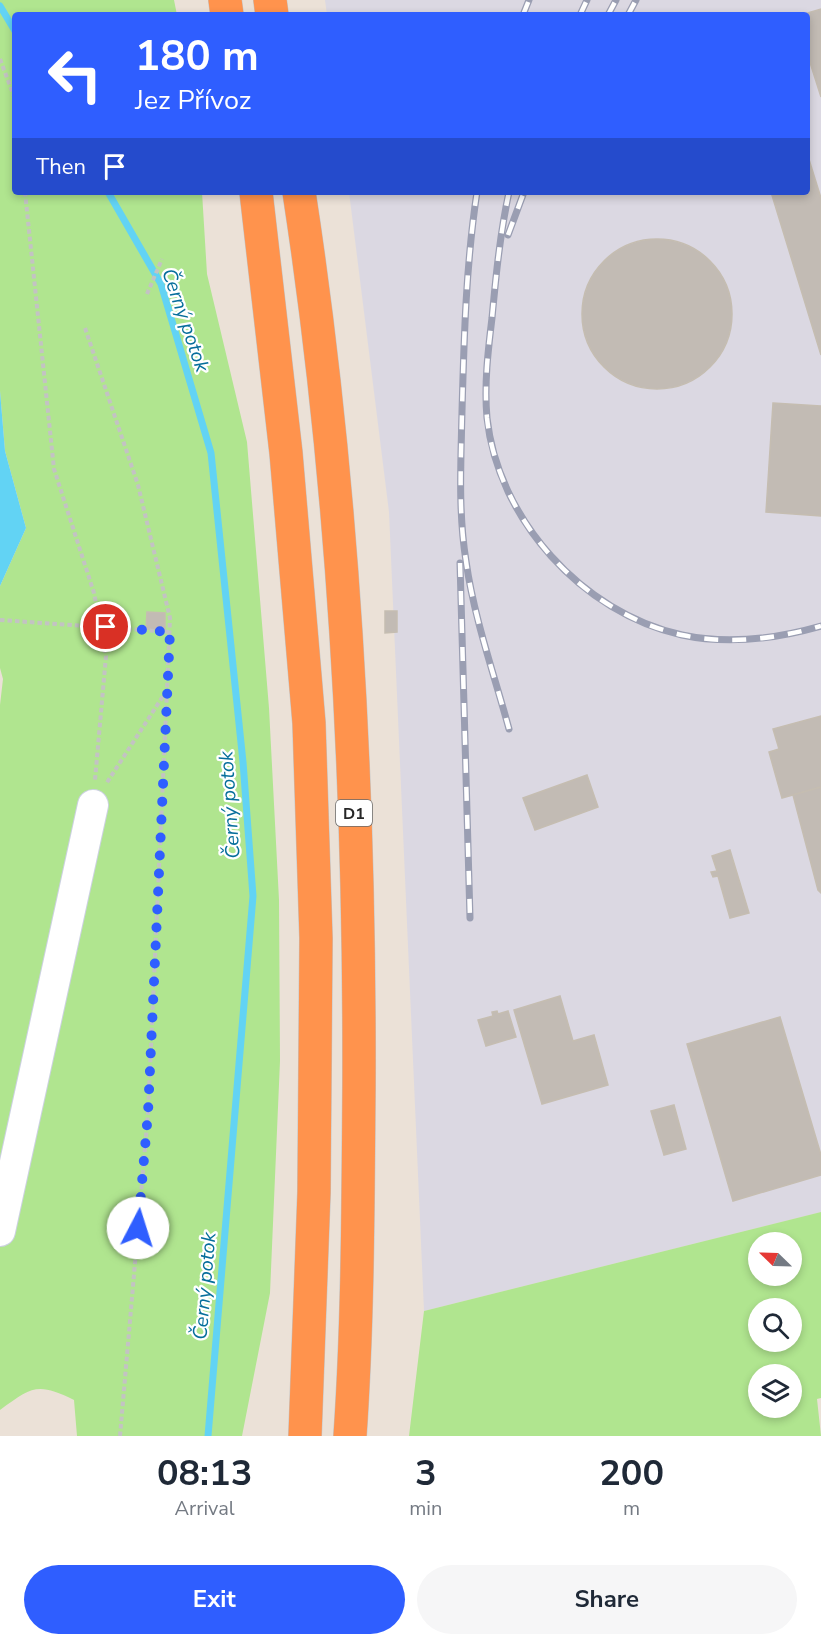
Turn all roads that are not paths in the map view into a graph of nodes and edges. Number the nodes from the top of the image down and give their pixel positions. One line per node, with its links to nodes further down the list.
1 (256, 195): 5 (highway, D1)
2 (299, 195): 6 (highway, D1)
3 (93, 805): 4 (lane)
4 (0, 1231)
5 (305, 1436)
6 (350, 1436)

